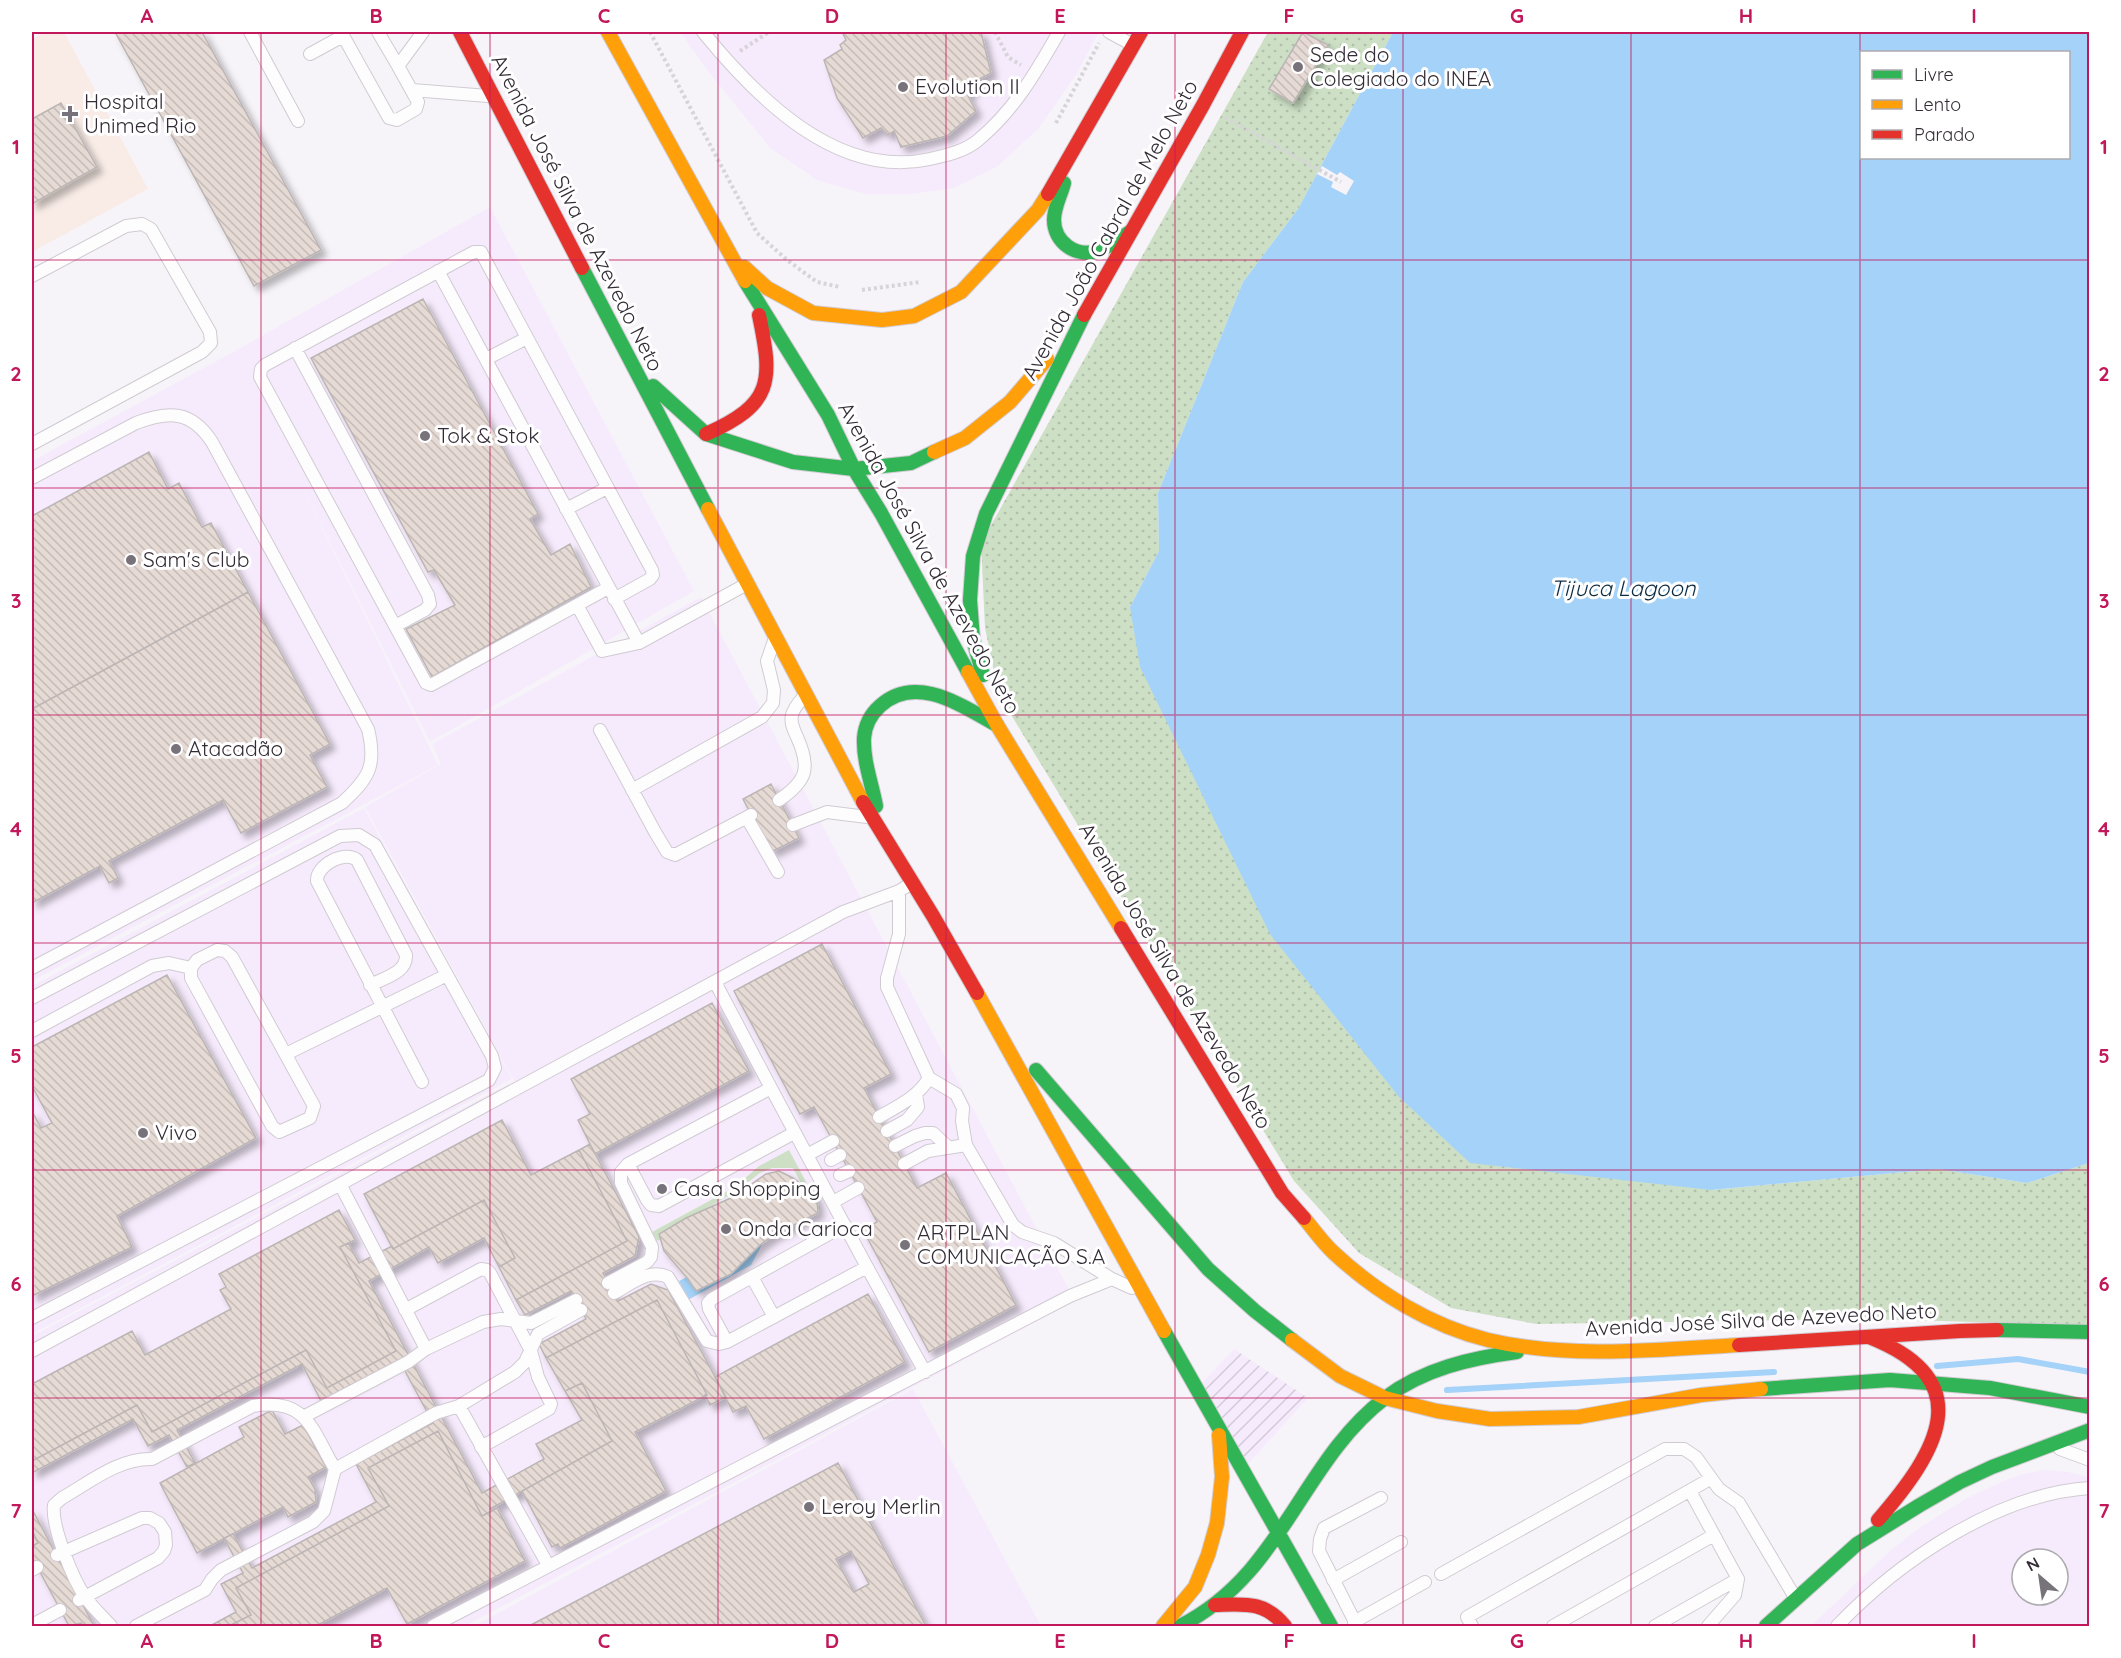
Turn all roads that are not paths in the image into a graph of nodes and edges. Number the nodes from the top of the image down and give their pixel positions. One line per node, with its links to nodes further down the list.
1 (250, 32): 17 (lane)
2 (378, 32): 14 (lane)
3 (423, 32): 14 (lane)
4 (460, 32): 16 (street, Avenida José Silva de Azevedo Neto)
5 (608, 32): 20 (street, Avenida José Silva de Azevedo Neto)
6 (704, 32): 7 (lane)
7 (1059, 32)
8 (1109, 32): 12 (lane)
9 (1141, 32): 12 (street)
10 (1242, 32): 19 (street, Avenida João Cabral de Melo Neto)
11 (342, 34): 13 (lane); 15 (lane)
12 (1134, 45): 18 (street)
13 (310, 54)
14 (398, 66): 15 (lane)
15 (412, 90): 16 (lane)
16 (494, 96): 28 (street, Avenida José Silva de Azevedo Neto)
17 (298, 121)
18 (1071, 155): 19 (street); 20 (street)
19 (1130, 232): 23 (street, Avenida João Cabral de Melo Neto)
20 (730, 254): 24 (street, Avenida José Silva de Azevedo Neto)
21 (438, 272): 25 (lane); 26 (lane); 27 (lane)
22 (32, 276): 30 (lane)
23 (1093, 297): 31 (street); 42 (street, Avenida João Cabral de Melo Neto)
24 (756, 301): 29 (street); 31 (street, Avenida José Silva de Azevedo Neto)
25 (527, 338): 27 (lane); 33 (lane)
26 (296, 348): 38 (lane); 38 (lane)
27 (486, 359): 34 (lane)
28 (630, 362): 29 (street); 35 (street, Avenida José Silva de Azevedo Neto)
29 (706, 434): 31 (street)
30 (32, 444)
31 (854, 469): 42 (street, Avenida José Silva de Azevedo Neto)
32 (32, 478): 52 (lane)
33 (607, 488): 34 (lane); 36 (lane)
34 (566, 509): 36 (lane)
35 (748, 584): 39 (street, Avenida José Silva de Azevedo Neto); 40 (lane)
36 (611, 594): 37 (lane); 40 (lane)
37 (577, 605): 38 (lane); 40 (lane)
38 (395, 626)
39 (776, 638): 41 (street, Avenida José Silva de Azevedo Neto); 44 (lane)
40 (639, 644)
41 (806, 694): 45 (lane); 46 (street, Avenida José Silva de Azevedo Neto)
42 (998, 725): 48 (street); 92 (street, Avenida José Silva de Azevedo Neto)
43 (600, 730): 44 (lane)
44 (632, 790): 49 (lane)
45 (779, 800)
46 (872, 818): 47 (lane); 48 (street, Avenida José Silva de Azevedo Neto)
47 (793, 825)
48 (880, 831): 50 (street, Avenida José Silva de Azevedo Neto)
49 (778, 872)
50 (912, 882): 51 (lane); 59 (street, Avenida José Silva de Azevedo Neto)
51 (899, 891): 55 (lane); 62 (lane)
52 (32, 968)
53 (191, 968): 60 (lane); 61 (lane); 61 (lane)
54 (447, 975): 57 (lane); 58 (lane); 86 (lane)
55 (715, 982): 64 (lane); 76 (lane)
56 (370, 985): 56 (lane); 58 (lane)
57 (32, 998)
58 (381, 1007): 61 (lane); 63 (lane)
59 (986, 1012): 83 (street, Avenida José Silva de Azevedo Neto); 97 (street, Avenida José Silva de Azevedo Neto)
60 (32, 1032)
61 (286, 1054)
62 (929, 1078): 65 (lane); 70 (lane)
63 (422, 1082)
64 (771, 1088): 68 (lane); 74 (lane)
65 (916, 1094): 66 (lane); 67 (lane)
66 (879, 1116)
67 (887, 1131)
68 (794, 1133): 73 (lane); 74 (lane)
69 (833, 1141): 73 (lane)
70 (966, 1145): 72 (lane); 82 (lane)
71 (895, 1146): 72 (lane)
72 (948, 1147): 75 (lane)
73 (807, 1155): 78 (lane)
74 (628, 1164): 90 (lane)
75 (904, 1164)
76 (340, 1184): 84 (lane); 93 (lane)
77 (858, 1188): 78 (lane)
78 (833, 1202): 79 (lane)
79 (846, 1225): 80 (lane); 81 (lane)
80 (867, 1267): 85 (lane); 95 (lane)
81 (752, 1276): 85 (lane); 90 (lane)
82 (1112, 1279): 83 (lane); 95 (lane)
83 (1144, 1293): 101 (street, Avenida José Silva de Azevedo Neto)
84 (405, 1310): 87 (lane); 91 (lane)
85 (774, 1317): 90 (lane)
86 (32, 1318)
87 (517, 1322): 91 (lane); 94 (lane); 94 (lane)
88 (2090, 1332): 89 (street, Avenida José Silva de Azevedo Neto)
89 (1866, 1336): 92 (street, Avenida José Silva de Azevedo Neto); 96 (street)
90 (727, 1342)
91 (426, 1349): 100 (lane)
92 (1542, 1349): 97 (street)
93 (32, 1351)
94 (531, 1351): 98 (lane); 103 (lane)
95 (925, 1372): 116 (lane)
96 (1932, 1383): 97 (street, Avenida José Silva de Azevedo Neto); 99 (street, Avenida José Silva de Azevedo Neto); 114 (street)
97 (1385, 1398): 111 (street)
98 (459, 1406): 103 (lane); 106 (lane)
99 (2090, 1407)
100 (305, 1416): 106 (lane); 115 (lane)
101 (1218, 1424): 111 (street, Avenida José Silva de Azevedo Neto); 130 (street)
102 (2090, 1430): 104 (street)
103 (481, 1446): 116 (lane)
104 (2050, 1446): 105 (lane); 114 (street)
105 (2090, 1460)
106 (335, 1469): 128 (lane)
107 (1710, 1479): 109 (lane); 117 (lane); 122 (lane)
108 (2090, 1488): 139 (lane)
109 (1690, 1491): 112 (lane); 134 (lane)
110 (1381, 1498): 119 (lane)
111 (1278, 1535): 123 (street); 133 (street, Avenida José Silva de Azevedo Neto)
112 (1714, 1535): 118 (lane); 135 (lane)
113 (1401, 1542): 119 (lane)
114 (1857, 1544): 122 (street)
115 (60, 1554): 121 (lane); 121 (lane)
116 (548, 1565): 129 (lane)
117 (1441, 1575)
118 (1738, 1579): 136 (lane); 137 (lane)
119 (1333, 1580): 125 (lane)
120 (1425, 1582): 125 (lane)
121 (82, 1598): 127 (lane)
122 (1796, 1600): 138 (street)
123 (1215, 1605): 131 (street); 132 (street)
124 (60, 1610): 126 (lane)
125 (1355, 1624)
126 (32, 1625)
127 (111, 1626)
128 (136, 1626)
129 (433, 1626)
130 (1163, 1626)
131 (1180, 1626)
132 (1285, 1626)
133 (1331, 1626)
134 (1472, 1626)
135 (1553, 1626)
136 (1655, 1626)
137 (1708, 1626)
138 (1766, 1626)
139 (1837, 1626)

